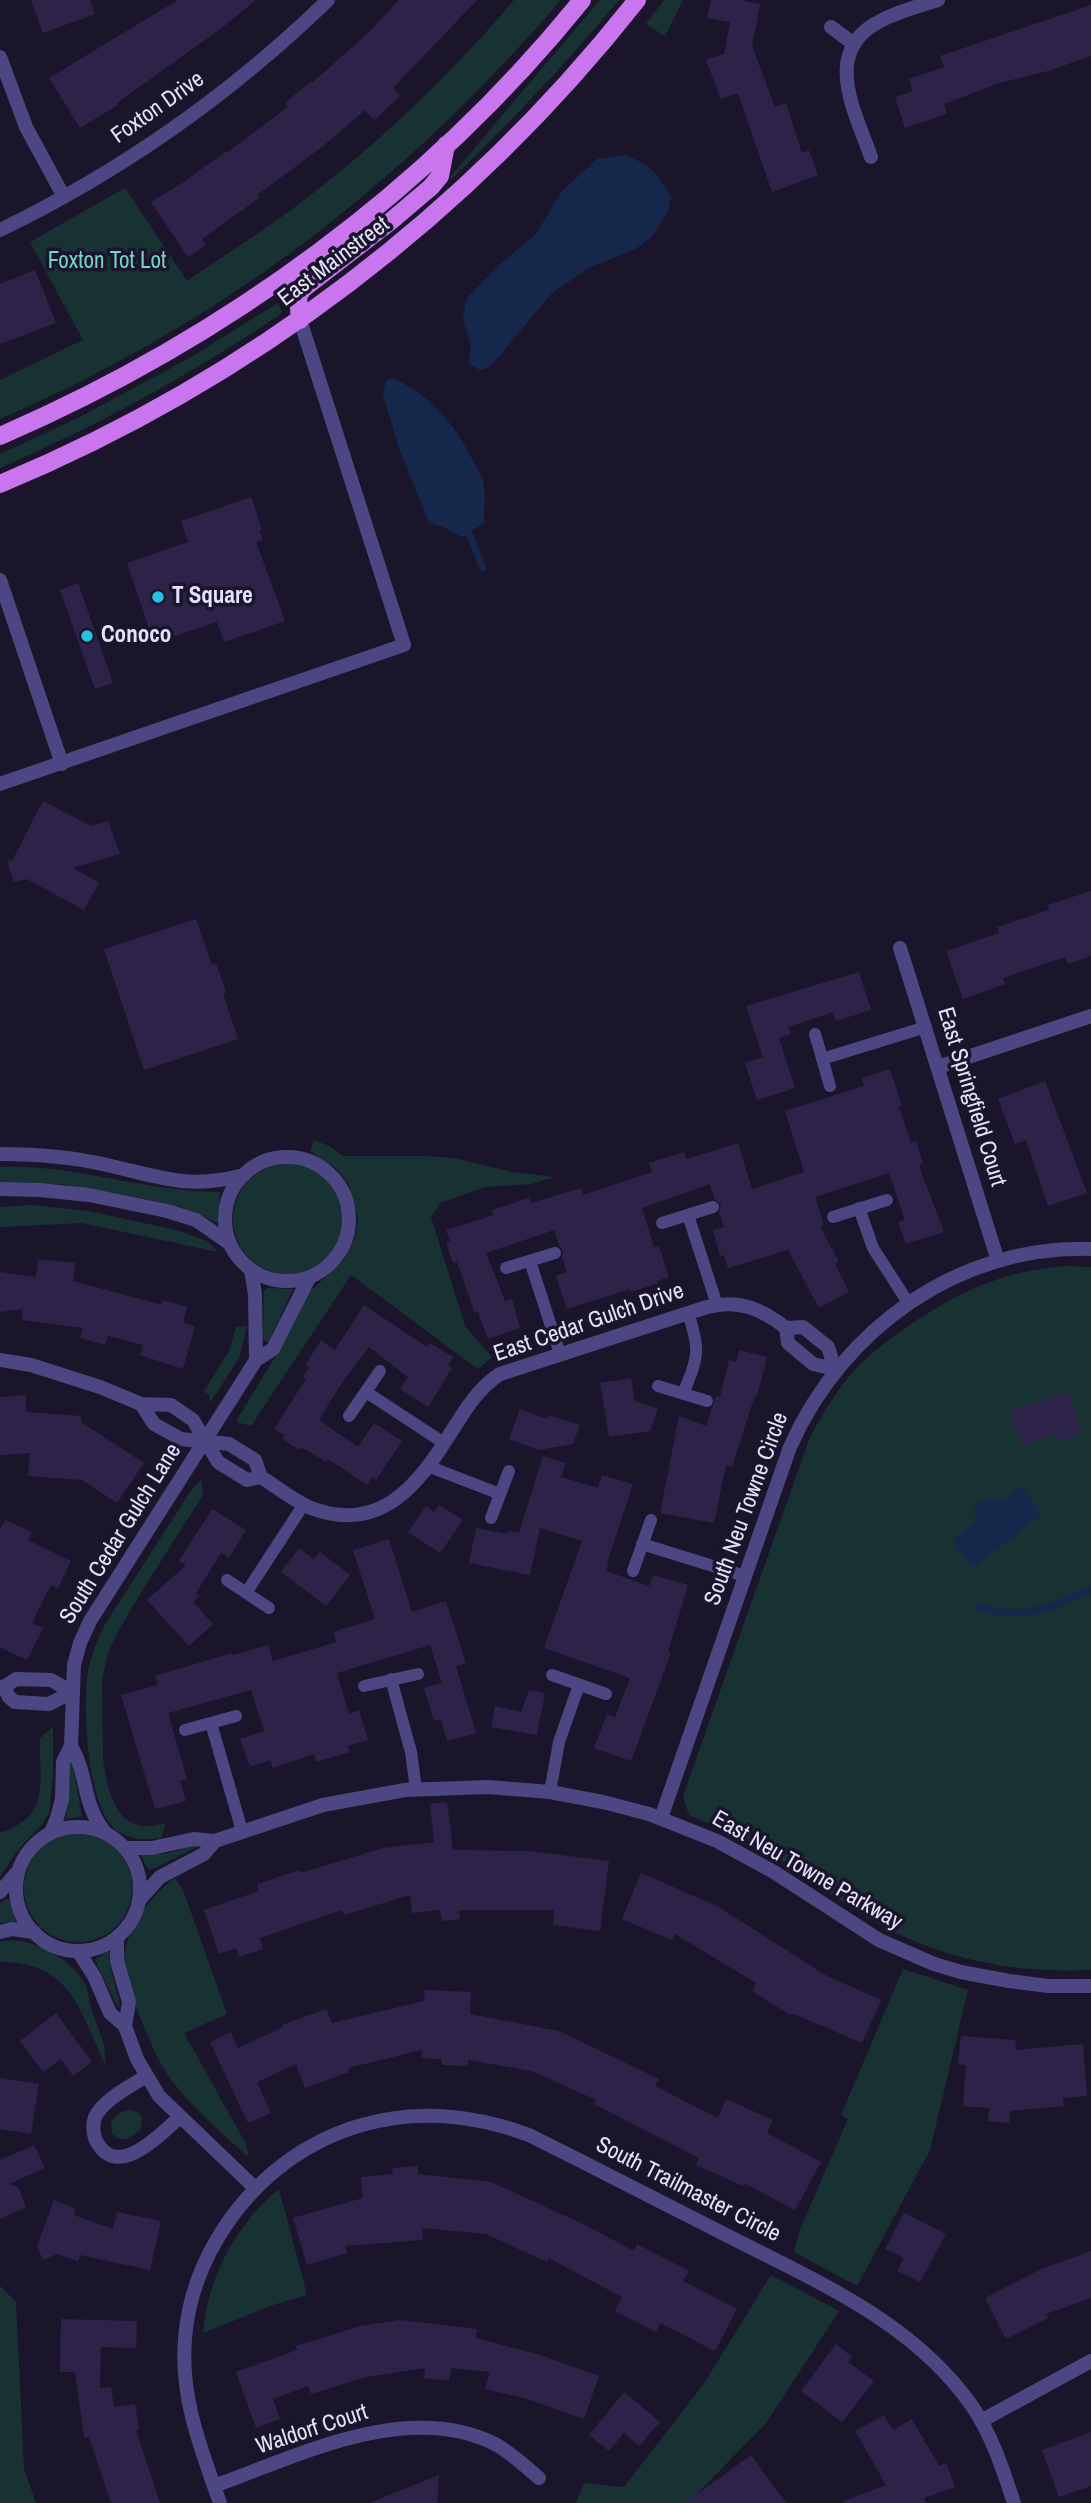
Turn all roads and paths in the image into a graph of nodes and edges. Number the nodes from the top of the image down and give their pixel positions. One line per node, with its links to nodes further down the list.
1 (582, 0): 8 (main road, East Mainstreet)
2 (637, 0): 12 (main road, East Mainstreet)
3 (938, 0): 6 (street)
4 (319, 3): 10 (street, Foxton Drive)
5 (831, 27): 6 (street)
6 (855, 44): 9 (street)
7 (0, 57): 10 (street)
8 (446, 145): 12 (main road); 13 (main road, East Mainstreet)
9 (871, 157)
10 (64, 197): 11 (street, Foxton Drive)
11 (0, 230)
12 (300, 320): 14 (main road, East Mainstreet); 16 (street)
13 (0, 436)
14 (0, 484)
15 (0, 580): 16 (street)
16 (62, 764): 17 (street)
17 (0, 785)
18 (900, 948): 20 (street, East Springfield Court)
19 (1091, 1016): 23 (street)
20 (926, 1027): 22 (lane); 23 (street, East Springfield Court)
21 (815, 1034): 22 (lane)
22 (822, 1059): 24 (lane)
23 (938, 1067): 38 (street, East Springfield Court)
24 (831, 1086)
25 (0, 1154): 26 (street)
26 (244, 1175): 34 (street); 41 (street)
27 (0, 1189): 34 (street)
28 (887, 1200): 30 (lane)
29 (713, 1207): 31 (lane)
30 (859, 1208): 32 (lane); 42 (lane)
31 (688, 1215): 33 (lane); 43 (lane)
32 (833, 1217)
33 (662, 1223)
34 (230, 1244): 40 (street)
35 (1091, 1249): 38 (street, South Neu Towne Circle)
36 (555, 1253): 37 (lane)
37 (530, 1261): 39 (lane); 46 (lane)
38 (998, 1261): 42 (street, South Neu Towne Circle)
39 (506, 1268)
40 (251, 1270): 41 (street); 48 (street)
41 (309, 1278): 48 (street, South Cedar Gulch Lane)
42 (909, 1304): 49 (street, South Neu Towne Circle)
43 (717, 1305): 44 (street, East Cedar Gulch Drive); 45 (street, East Cedar Gulch Drive)
44 (688, 1313): 46 (street, East Cedar Gulch Drive); 53 (lane)
45 (786, 1328): 49 (street, East Cedar Gulch Drive); 49 (street, East Cedar Gulch Drive)
46 (560, 1354): 58 (street, East Cedar Gulch Drive)
47 (0, 1360): 55 (street)
48 (256, 1360): 57 (street, South Cedar Gulch Lane)
49 (835, 1369): 68 (street, South Neu Towne Circle)
50 (380, 1371): 52 (lane)
51 (658, 1386): 53 (lane)
52 (366, 1392): 56 (lane); 58 (lane)
53 (683, 1394): 54 (lane)
54 (707, 1401)
55 (141, 1404): 57 (street); 57 (street)
56 (349, 1416)
57 (206, 1442): 61 (street, East Cedar Gulch Drive); 61 (street, East Cedar Gulch Drive); 78 (street, South Cedar Gulch Lane)
58 (444, 1443): 59 (street, East Cedar Gulch Drive)
59 (429, 1467): 62 (lane); 63 (street, East Cedar Gulch Drive)
60 (509, 1471): 62 (lane)
61 (261, 1477): 63 (street, East Cedar Gulch Drive)
62 (500, 1494): 64 (lane)
63 (304, 1504): 70 (lane)
64 (491, 1518)
65 (651, 1520): 66 (lane)
66 (642, 1544): 67 (lane); 68 (lane)
67 (633, 1571)
68 (745, 1576): 86 (street, South Neu Towne Circle)
69 (227, 1580): 70 (lane)
70 (246, 1592): 71 (lane)
71 (268, 1608)
72 (418, 1674): 74 (lane)
73 (552, 1675): 75 (lane)
74 (391, 1679): 76 (lane); 84 (lane)
75 (579, 1685): 79 (lane); 85 (lane)
76 (364, 1686)
77 (2, 1687): 78 (street); 78 (street)
78 (72, 1692): 83 (street, South Cedar Gulch Lane)
79 (606, 1694)
80 (236, 1716): 81 (lane)
81 (211, 1723): 82 (lane); 88 (lane)
82 (185, 1730)
83 (71, 1746): 87 (street, South Cedar Gulch Lane); 89 (street, South Cedar Gulch Lane)
84 (416, 1789): 85 (street, East Neu Towne Parkway); 88 (street, East Neu Towne Parkway)
85 (550, 1792): 86 (street, East Neu Towne Parkway)
86 (661, 1818): 99 (street, East Neu Towne Parkway)
87 (104, 1831): 89 (street); 91 (street)
88 (242, 1831): 90 (street, East Neu Towne Parkway)
89 (51, 1832): 92 (street)
90 (215, 1840): 91 (street, East Neu Towne Parkway); 94 (street, East Neu Towne Parkway)
91 (127, 1848): 94 (street)
92 (19, 1870): 93 (street); 96 (street)
93 (0, 1892)
94 (141, 1898): 97 (street)
95 (0, 1932): 96 (street)
96 (34, 1932): 98 (street)
97 (117, 1938): 98 (street); 100 (street)
98 (78, 1951): 100 (street)
99 (1091, 1986)
100 (125, 2026): 101 (street)
101 (146, 2076): 102 (street); 102 (street)
102 (180, 2117): 103 (street)
103 (255, 2188): 105 (street, South Trailmaster Circle); 107 (street, South Trailmaster Circle)
104 (1091, 2361): 105 (street)
105 (981, 2421): 109 (street, South Trailmaster Circle)
106 (539, 2478): 107 (street, Waldorf Court)
107 (214, 2486): 108 (street, South Trailmaster Circle)
108 (220, 2503)
109 (1014, 2503)

